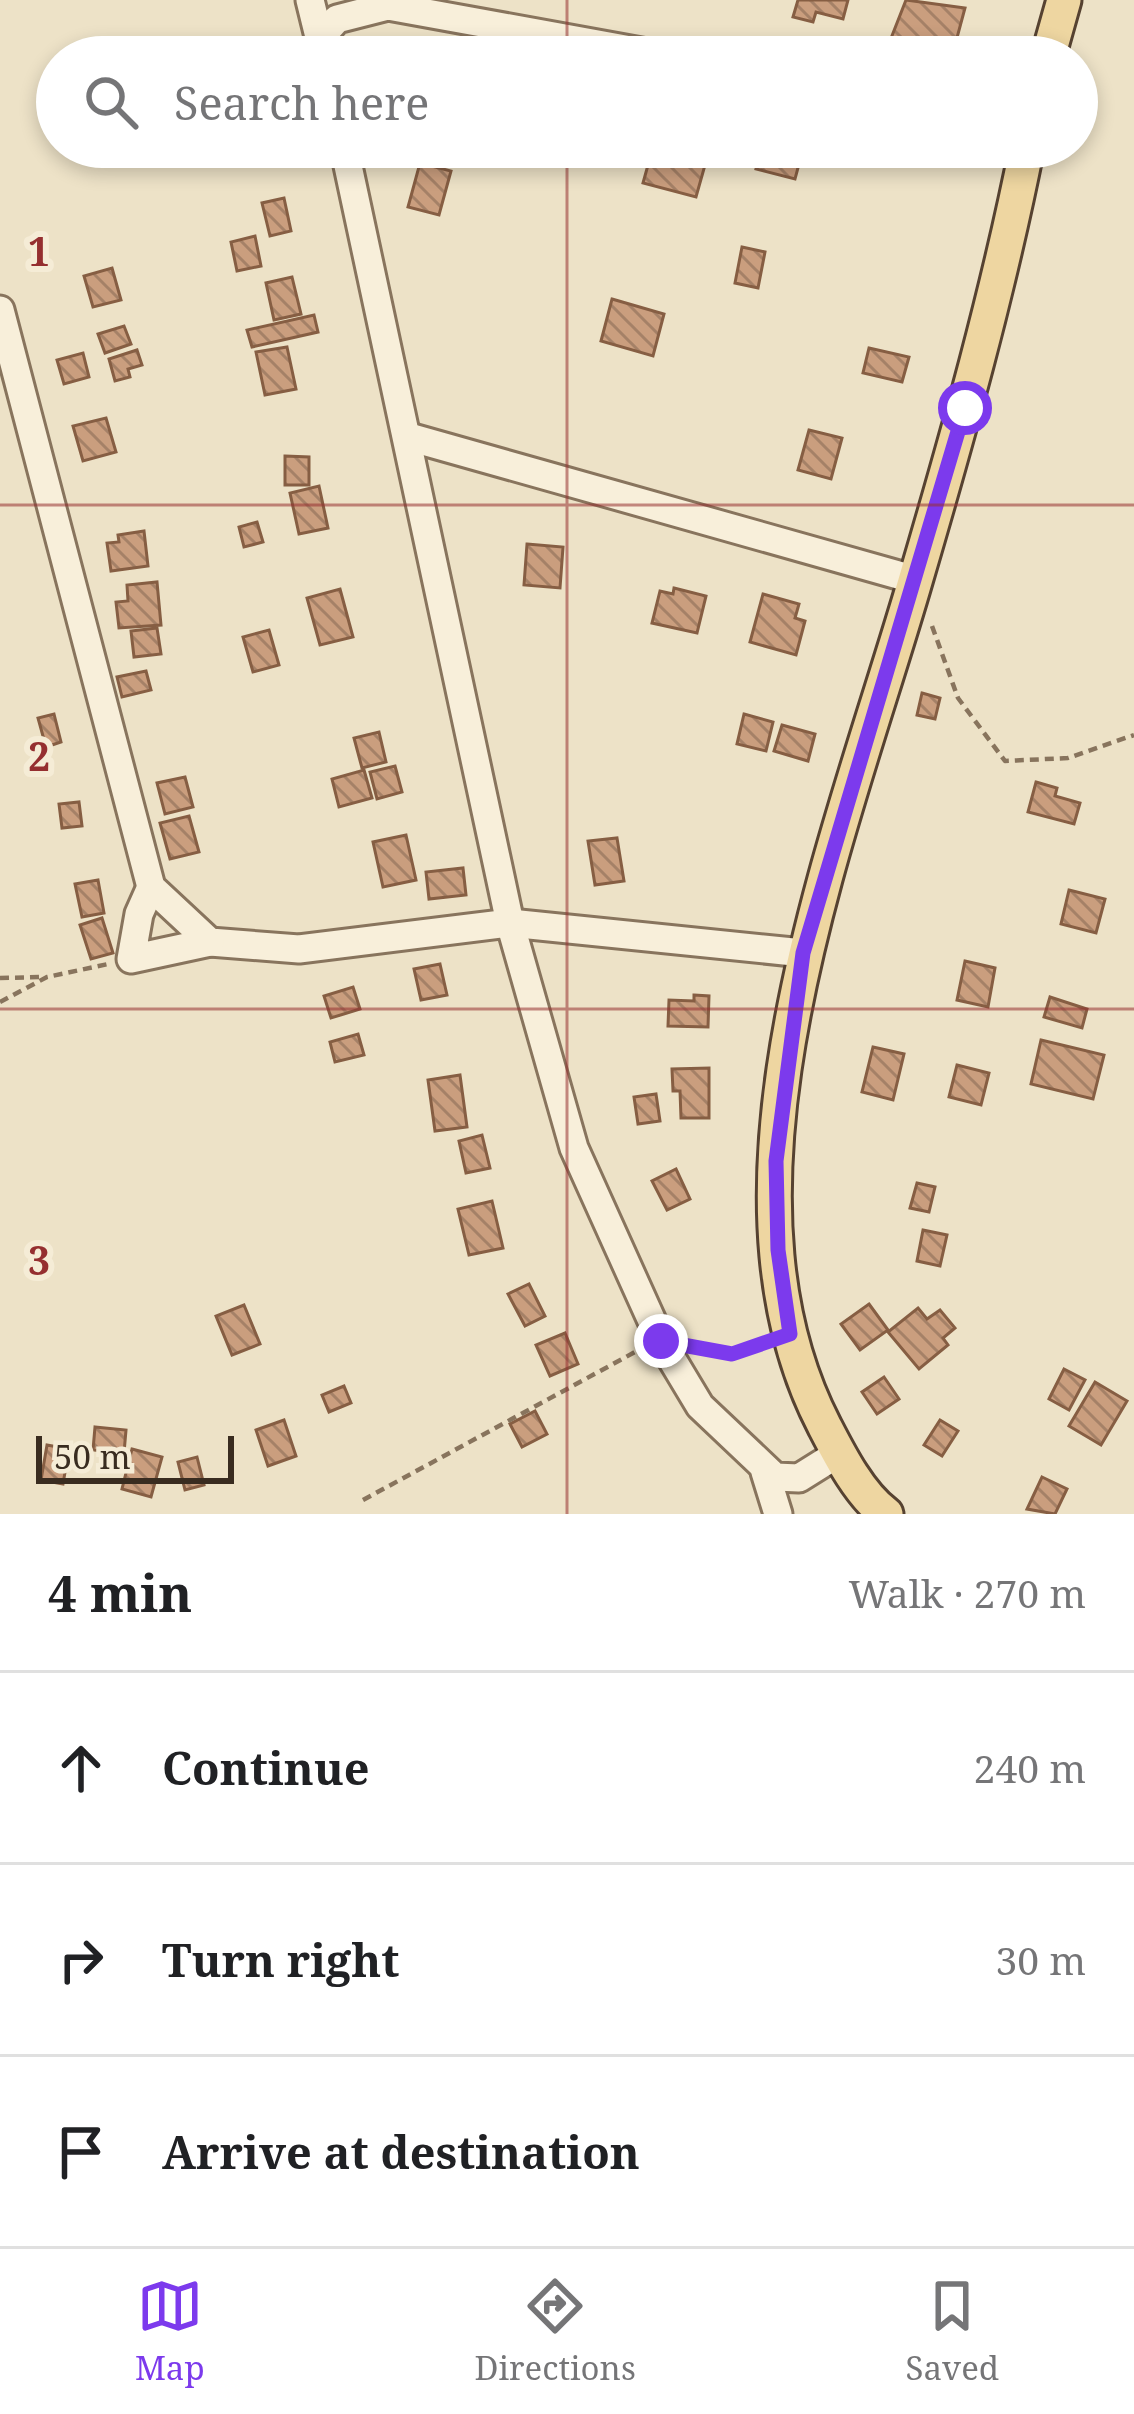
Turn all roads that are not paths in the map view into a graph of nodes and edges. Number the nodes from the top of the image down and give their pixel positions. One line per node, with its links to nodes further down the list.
1 (310, 0): 4 (street)
2 (1064, 0): 7 (main road)
3 (377, 3): 5 (street); 6 (street)
4 (318, 36)
5 (328, 36)
6 (555, 36)
7 (1054, 36)
8 (349, 168): 11 (street)
9 (1023, 168): 12 (main road)
10 (0, 310): 13 (street)
11 (409, 436): 12 (street); 14 (street)
12 (916, 580): 16 (main road)
13 (152, 887): 15 (street); 15 (street)
14 (510, 923): 15 (street); 16 (street); 18 (street)
15 (210, 942)
16 (803, 953): 17 (main road)
17 (839, 1453): 18 (street); 20 (main road)
18 (765, 1472): 19 (street)
19 (778, 1514)
20 (886, 1514)

